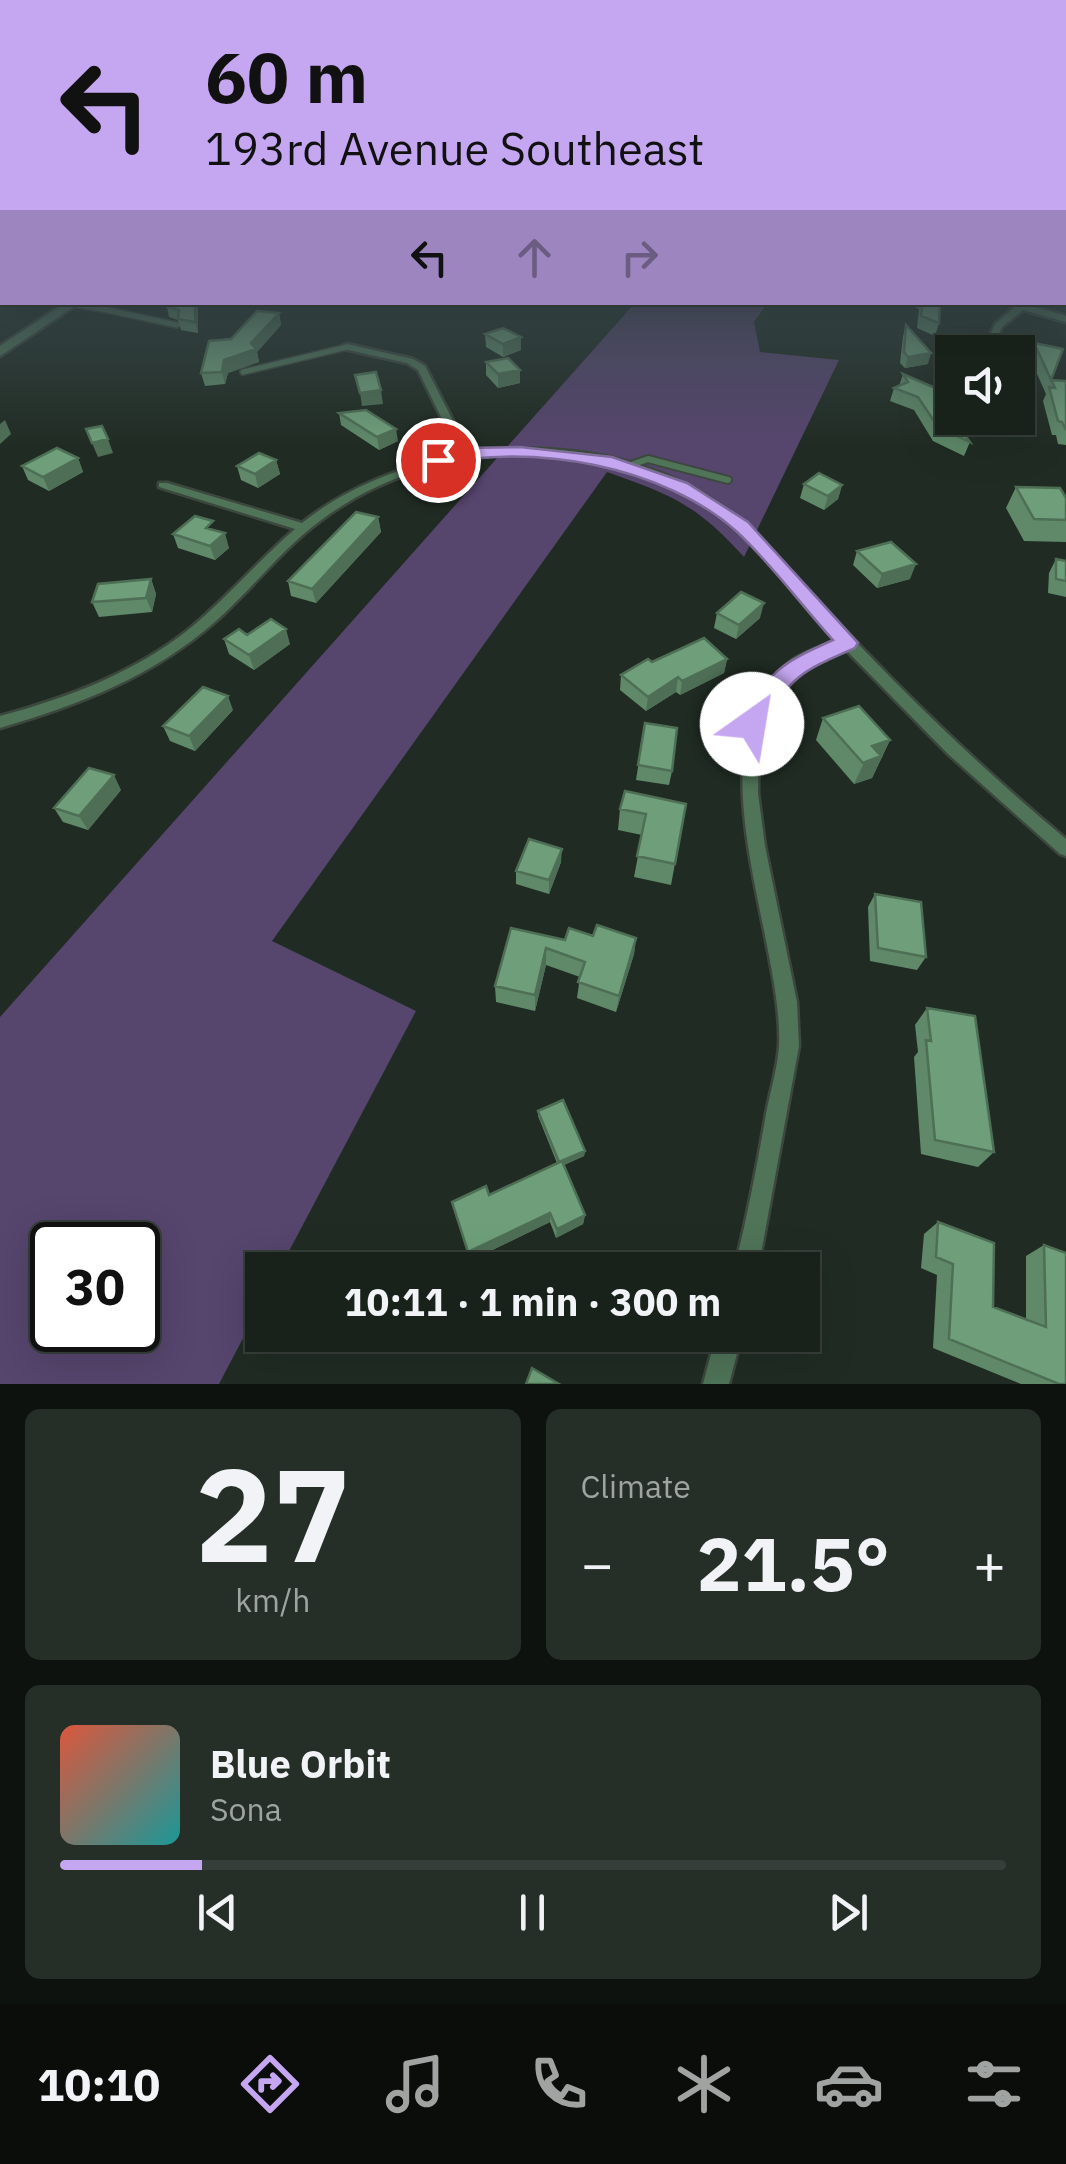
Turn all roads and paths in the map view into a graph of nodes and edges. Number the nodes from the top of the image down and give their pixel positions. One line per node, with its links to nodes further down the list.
1 (53, 317): 7 (street)
2 (138, 317): 4 (lane)
3 (1010, 317): 5 (street)
4 (177, 325)
5 (994, 335)
6 (347, 346): 8 (lane); 9 (street)
7 (0, 352)
8 (243, 372)
9 (464, 453): 10 (street); 13 (street)
10 (628, 466): 11 (lane); 14 (street)
11 (728, 480)
12 (163, 485): 13 (street)
13 (302, 527): 15 (street)
14 (847, 643): 16 (street); 17 (street)
15 (0, 722)
16 (1066, 849)
17 (749, 1252)
18 (724, 1352): 19 (street)
19 (716, 1384)

